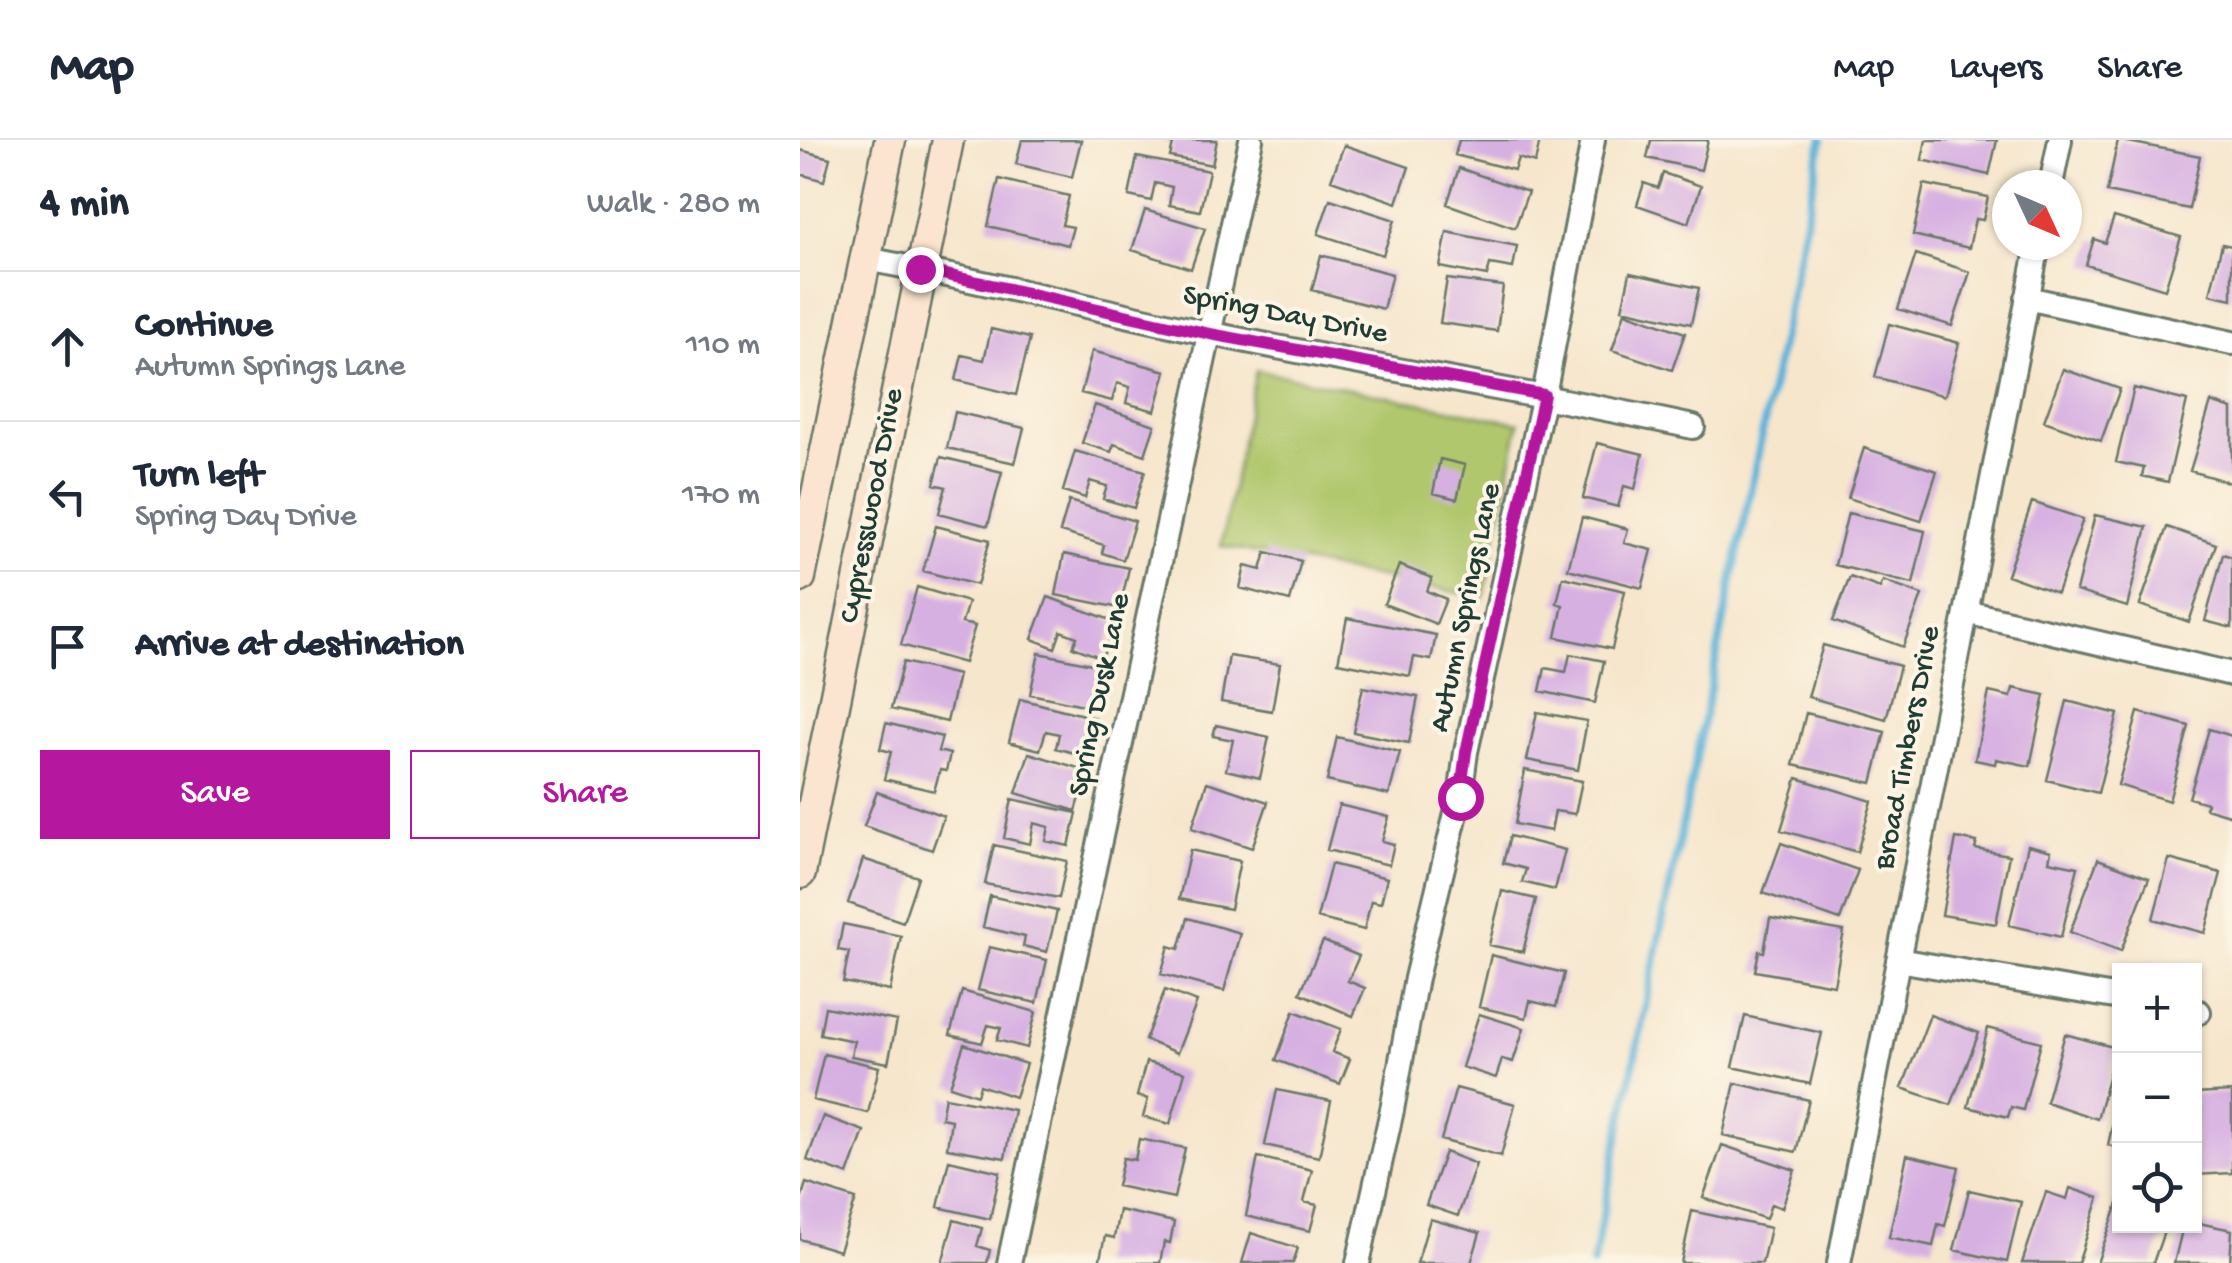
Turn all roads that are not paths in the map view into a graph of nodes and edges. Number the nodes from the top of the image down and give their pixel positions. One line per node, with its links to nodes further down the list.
1 (890, 140): 7 (main road, Cypresswood Drive)
2 (948, 140): 9 (main road, Cypresswood Drive)
3 (1251, 140): 11 (street, Spring Dusk Lane)
4 (1593, 140): 13 (street, Autumn Springs Lane)
5 (2060, 140): 6 (street)
6 (2054, 170)
7 (866, 260): 9 (street, Spring Day Drive); 15 (main road, Cypresswood Drive)
8 (2035, 260): 10 (street, Broad Timbers Drive)
9 (920, 269): 11 (street, Spring Day Drive); 18 (main road, Cypresswood Drive)
10 (2027, 298): 12 (street); 16 (street, Broad Timbers Drive)
11 (1210, 334): 13 (street, Spring Day Drive); 21 (street, Spring Dusk Lane)
12 (2232, 343)
13 (1544, 395): 14 (street, Spring Day Drive); 22 (street, Autumn Springs Lane)
14 (1693, 427)
15 (800, 577)
16 (1966, 612): 17 (street); 19 (street, Broad Timbers Drive)
17 (2232, 674)
18 (800, 872)
19 (1898, 960): 20 (street); 23 (street, Broad Timbers Drive)
20 (2112, 997)
21 (1010, 1263)
22 (1358, 1263)
23 (1839, 1263)

